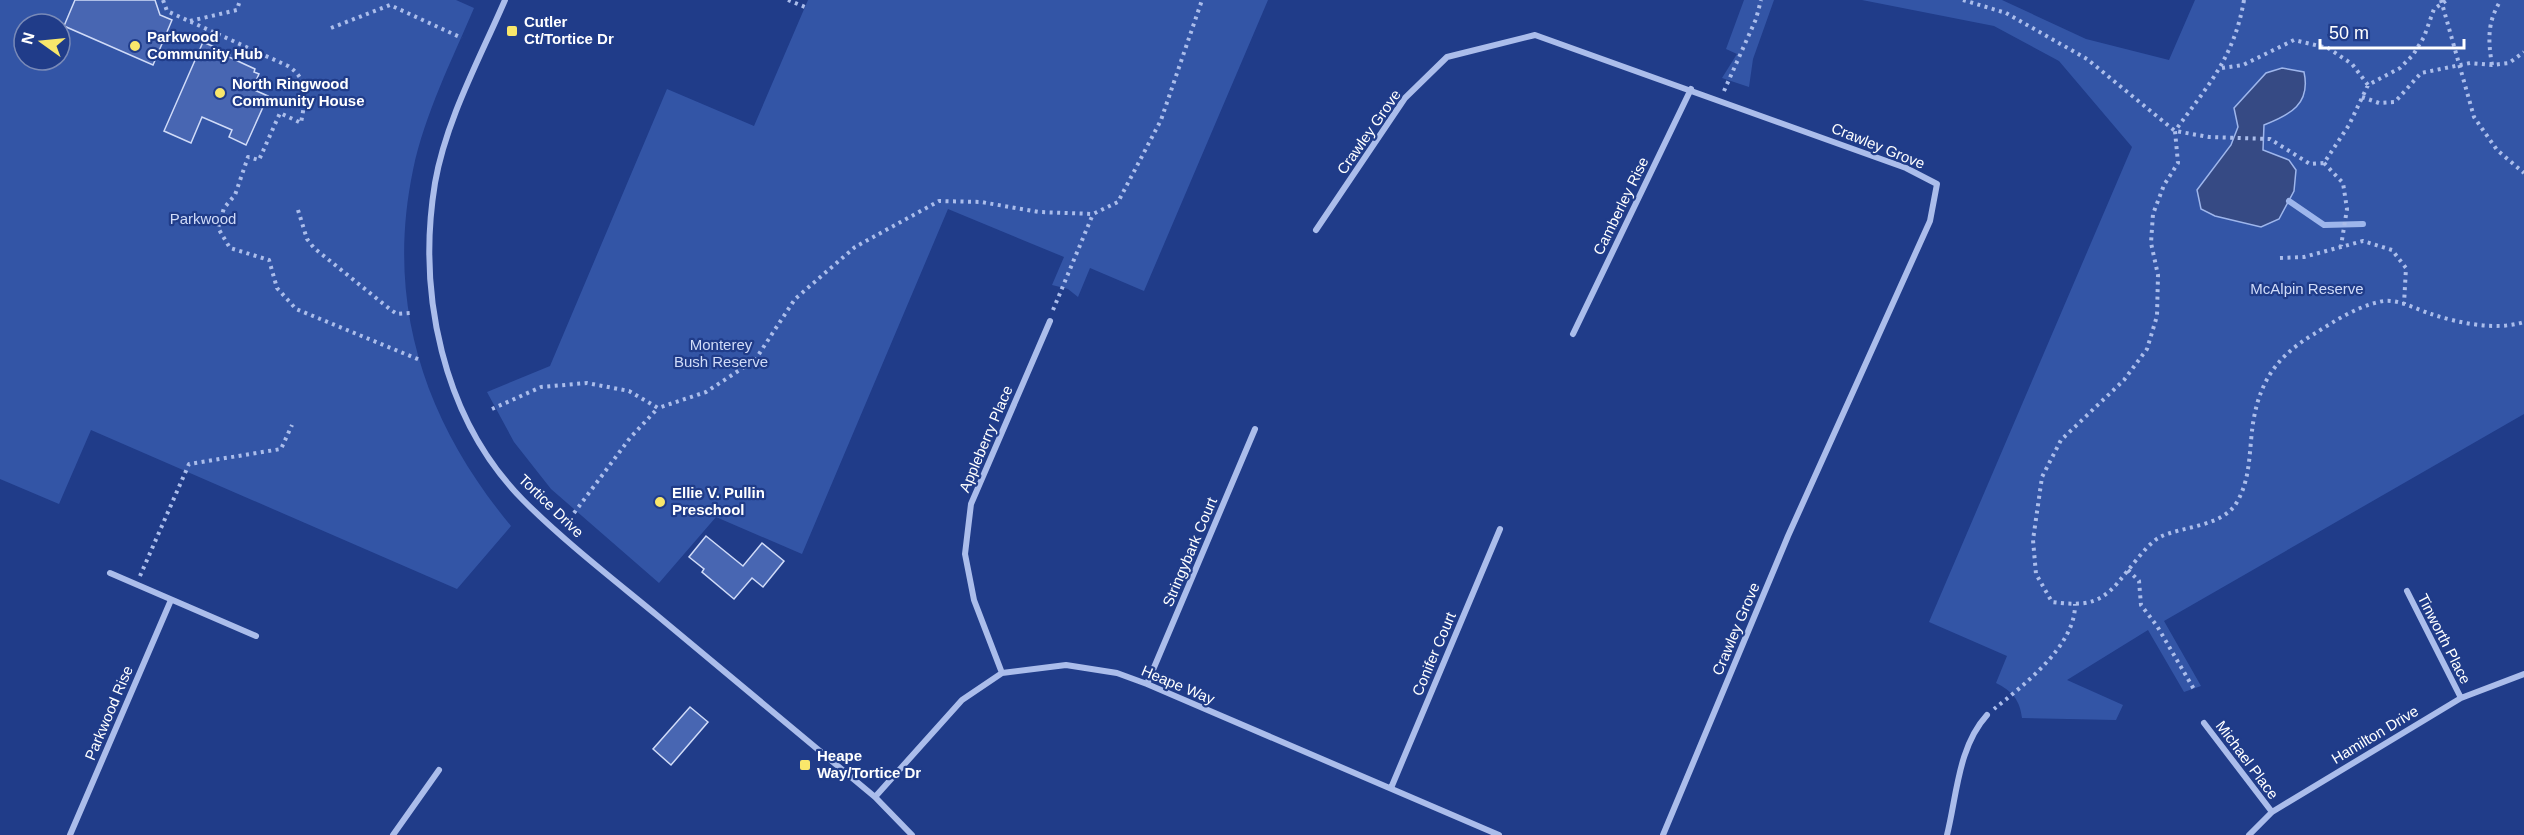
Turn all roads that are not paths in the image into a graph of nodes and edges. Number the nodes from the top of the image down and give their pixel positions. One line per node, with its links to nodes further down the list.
1 (505, 0): 20 (street, Tortice Drive)
2 (1691, 89): 3 (street, Crawley Grove); 5 (street, Camberley Rise); 26 (street, Crawley Grove)
3 (1316, 230)
4 (1050, 321): 12 (street, Appleberry Place)
5 (1573, 334)
6 (1255, 429): 14 (street, Stringybark Court)
7 (1500, 529): 19 (street, Conifer Court)
8 (110, 573): 10 (street)
9 (2407, 591): 15 (street, Tinworth Place)
10 (171, 600): 11 (street); 22 (street, Parkwood Rise)
11 (256, 636)
12 (1002, 673): 14 (street, Heape Way); 20 (street, Heape Way)
13 (2524, 674): 15 (street, Hamilton Drive)
14 (1147, 684): 19 (street, Heape Way)
15 (2461, 698): 21 (street, Hamilton Drive)
16 (1987, 715): 27 (street)
17 (2204, 723): 21 (street, Michael Place)
18 (439, 770): 23 (street)
19 (1391, 788): 25 (street, Heape Way)
20 (875, 797): 24 (street, Tortice Drive)
21 (2272, 812): 28 (street, Hamilton Drive)
22 (70, 835)
23 (393, 835)
24 (912, 835)
25 (1500, 835)
26 (1663, 835)
27 (1947, 835)
28 (2249, 835)

